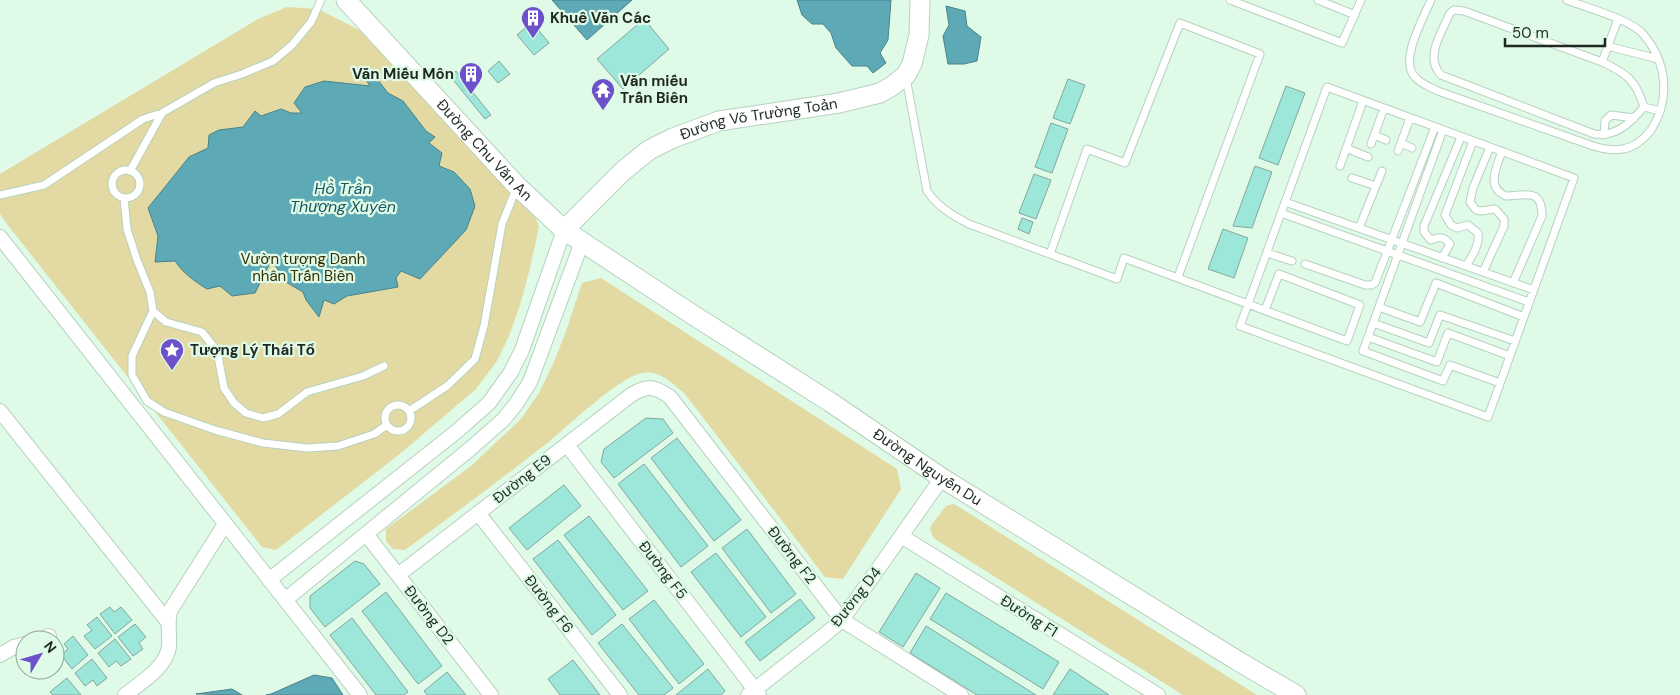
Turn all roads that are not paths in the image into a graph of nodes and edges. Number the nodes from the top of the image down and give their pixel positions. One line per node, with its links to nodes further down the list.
1 (321, 0): 19 (lane)
2 (346, 0): 40 (main road, Đường Chu Văn An)
3 (920, 0): 14 (main road)
4 (1230, 0): 9 (lane)
5 (1318, 0): 9 (lane)
6 (1361, 0): 9 (lane)
7 (1430, 0): 18 (lane)
8 (1567, 0): 10 (lane)
9 (1354, 15)
10 (1618, 19): 11 (lane); 12 (lane)
11 (1608, 46): 12 (lane); 13 (lane)
12 (1658, 59): 18 (lane)
13 (1602, 62): 16 (lane); 24 (lane)
14 (906, 75): 47 (main road, Đường Võ Trường Toản); 54 (lane)
15 (1363, 101): 17 (lane); 31 (lane); 44 (lane)
16 (1644, 107): 18 (lane); 21 (lane)
17 (1384, 108): 20 (lane); 23 (lane)
18 (1660, 111)
19 (162, 113): 37 (lane); 42 (lane)
20 (1410, 118): 22 (lane); 28 (lane)
21 (1634, 118): 24 (lane); 24 (lane)
22 (1439, 128): 25 (lane); 49 (lane); 51 (lane)
23 (1374, 134): 26 (lane); 29 (lane)
24 (1604, 135)
25 (1461, 136): 27 (lane); 56 (lane)
26 (1386, 140)
27 (1473, 141): 30 (lane); 59 (lane)
28 (1401, 143): 32 (lane); 33 (lane)
29 (1371, 144)
30 (1490, 147): 34 (lane); 60 (lane)
31 (1346, 148): 35 (lane); 36 (lane)
32 (1412, 148)
33 (1398, 151)
34 (1502, 152): 62 (lane); 63 (lane)
35 (1368, 158)
36 (1340, 166)
37 (130, 171): 43 (lane); 43 (lane)
38 (1382, 171): 41 (lane)
39 (1352, 178): 41 (lane)
40 (517, 186): 47 (main road, Đường Chu Văn An); 78 (lane)
41 (1376, 186): 46 (lane)
42 (0, 195)
43 (124, 198): 68 (lane)
44 (1285, 202): 45 (lane); 46 (lane)
45 (1281, 212): 52 (lane); 53 (lane)
46 (1359, 228): 49 (lane)
47 (564, 230): 50 (main road, Đường Nguyễn Du); 87 (street)
48 (0, 237): 83 (street)
49 (1392, 240): 51 (lane); 52 (lane)
50 (582, 242): 81 (main road, Đường Nguyễn Du); 84 (street)
51 (1402, 243): 55 (lane); 56 (lane)
52 (1388, 251): 55 (lane); 58 (lane)
53 (1267, 253): 57 (lane); 65 (lane)
54 (1050, 254): 61 (lane); 61 (lane)
55 (1398, 254): 64 (lane); 66 (lane)
56 (1442, 258): 59 (lane)
57 (1292, 261)
58 (1305, 264)
59 (1466, 266): 60 (lane)
60 (1483, 272): 62 (lane)
61 (1178, 277): 65 (lane)
62 (1513, 283): 63 (lane)
63 (1534, 290): 64 (lane)
64 (1529, 302): 69 (lane)
65 (1249, 303): 67 (lane); 75 (lane)
66 (1379, 307): 69 (lane); 70 (lane)
67 (1265, 310): 67 (lane)
68 (153, 311): 74 (lane); 79 (lane)
69 (1524, 317): 72 (lane)
70 (1373, 323): 71 (lane); 72 (lane)
71 (1368, 337): 73 (lane); 75 (lane)
72 (1515, 341): 73 (lane)
73 (1510, 356): 75 (lane)
74 (384, 366)
75 (1500, 383)
76 (649, 388): 80 (street, Đường E9); 89 (street, Đường F2)
77 (0, 411): 90 (street)
78 (409, 411): 79 (lane); 79 (lane)
79 (387, 425)
80 (566, 444): 82 (street, Đường E9); 93 (street, Đường F5)
81 (942, 478): 85 (street, Đường D4); 100 (main road, Đường Nguyễn Du)
82 (478, 513): 86 (street, Đường E9); 97 (street, Đường F6)
83 (225, 524): 87 (street); 90 (street)
84 (366, 534): 86 (street, Đường D2); 88 (street)
85 (901, 536): 89 (street, Đường D4); 99 (street, Đường F1)
86 (398, 575): 96 (street, Đường D2)
87 (269, 580): 88 (street)
88 (285, 600): 95 (street)
89 (842, 620): 93 (street, Đường D4); 98 (street, Đường F2)
90 (168, 622): 94 (street)
91 (15, 647): 92 (street)
92 (0, 656)
93 (753, 693)
94 (125, 695)
95 (360, 695)
96 (491, 695)
97 (620, 695)
98 (961, 695)
99 (1158, 695)
100 (1296, 695)

